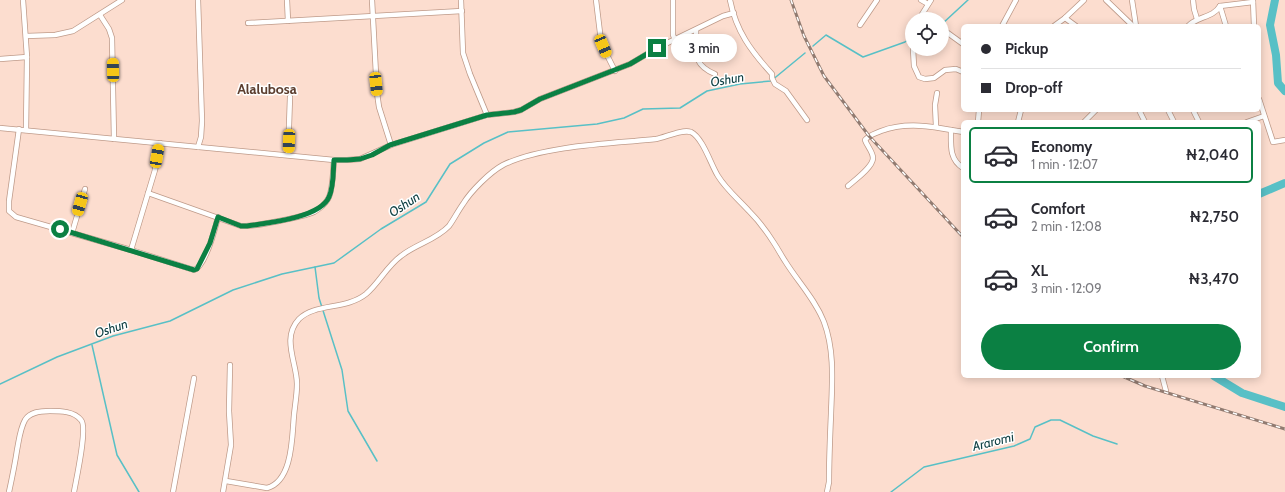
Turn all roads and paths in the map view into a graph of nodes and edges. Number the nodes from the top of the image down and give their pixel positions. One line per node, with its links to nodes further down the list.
1 (23, 0): 40 (street)
2 (122, 0): 23 (street)
3 (198, 0): 68 (street)
4 (287, 0): 27 (street)
5 (372, 0): 24 (street)
6 (461, 0): 20 (street)
7 (596, 0): 46 (street)
8 (673, 0): 41 (street)
9 (730, 0): 22 (street)
10 (878, 0): 37 (street)
11 (921, 0): 18 (street)
12 (1016, 0): 29 (street)
13 (1084, 0): 25 (street)
14 (1106, 0): 32 (street)
15 (1132, 0): 33 (street)
16 (1193, 0): 26 (street)
17 (1253, 1): 19 (street); 36 (street)
18 (929, 2): 21 (street)
19 (1220, 6): 26 (street); 35 (street)
20 (462, 10): 24 (street); 53 (street)
21 (923, 12)
22 (734, 13): 38 (street); 55 (street)
23 (100, 15): 40 (street); 64 (street)
24 (373, 16): 27 (street); 67 (street)
25 (1065, 18): 30 (street); 31 (street)
26 (1197, 19): 34 (street)
27 (288, 21): 28 (street)
28 (248, 23)
29 (1003, 24)
30 (1057, 24)
31 (1073, 24)
32 (1133, 24)
33 (1135, 24)
34 (1191, 24)
35 (1225, 24)
36 (1254, 24)
37 (860, 25)
38 (696, 30): 41 (street); 48 (street)
39 (949, 34): 42 (street)
40 (26, 36): 44 (street)
41 (674, 40): 46 (street)
42 (961, 43)
43 (913, 56): 47 (street)
44 (27, 57): 45 (street); 61 (street)
45 (0, 59)
46 (615, 71): 53 (street)
47 (961, 71)
48 (714, 74)
49 (937, 93): 58 (street)
50 (290, 97): 69 (street)
51 (1261, 106): 54 (street)
52 (1093, 112): 56 (street)
53 (487, 115): 67 (street)
54 (1264, 116): 57 (street); 65 (street)
55 (807, 120)
56 (1086, 120)
57 (1253, 120)
58 (936, 126): 62 (street); 72 (street)
59 (0, 128): 60 (street)
60 (19, 129): 61 (street); 76 (street)
61 (26, 130): 64 (street)
62 (951, 130): 63 (street); 71 (street)
63 (961, 132)
64 (114, 139): 66 (street)
65 (1285, 140)
66 (160, 143): 68 (street); 74 (street)
67 (390, 145): 70 (street)
68 (198, 147): 69 (street)
69 (288, 155): 70 (street)
70 (334, 160): 75 (street)
71 (961, 167)
72 (848, 186)
73 (85, 189): 76 (street)
74 (148, 193): 75 (street); 77 (street)
75 (218, 217): 77 (street)
76 (72, 233): 77 (street)
77 (131, 250)
78 (230, 365): 82 (street)
79 (194, 378): 85 (street)
80 (1162, 378): 81 (street)
81 (1166, 392)
82 (226, 481): 86 (street); 87 (street)
83 (9, 492): 84 (street)
84 (74, 492)
85 (173, 492)
86 (223, 492)
87 (827, 492)

